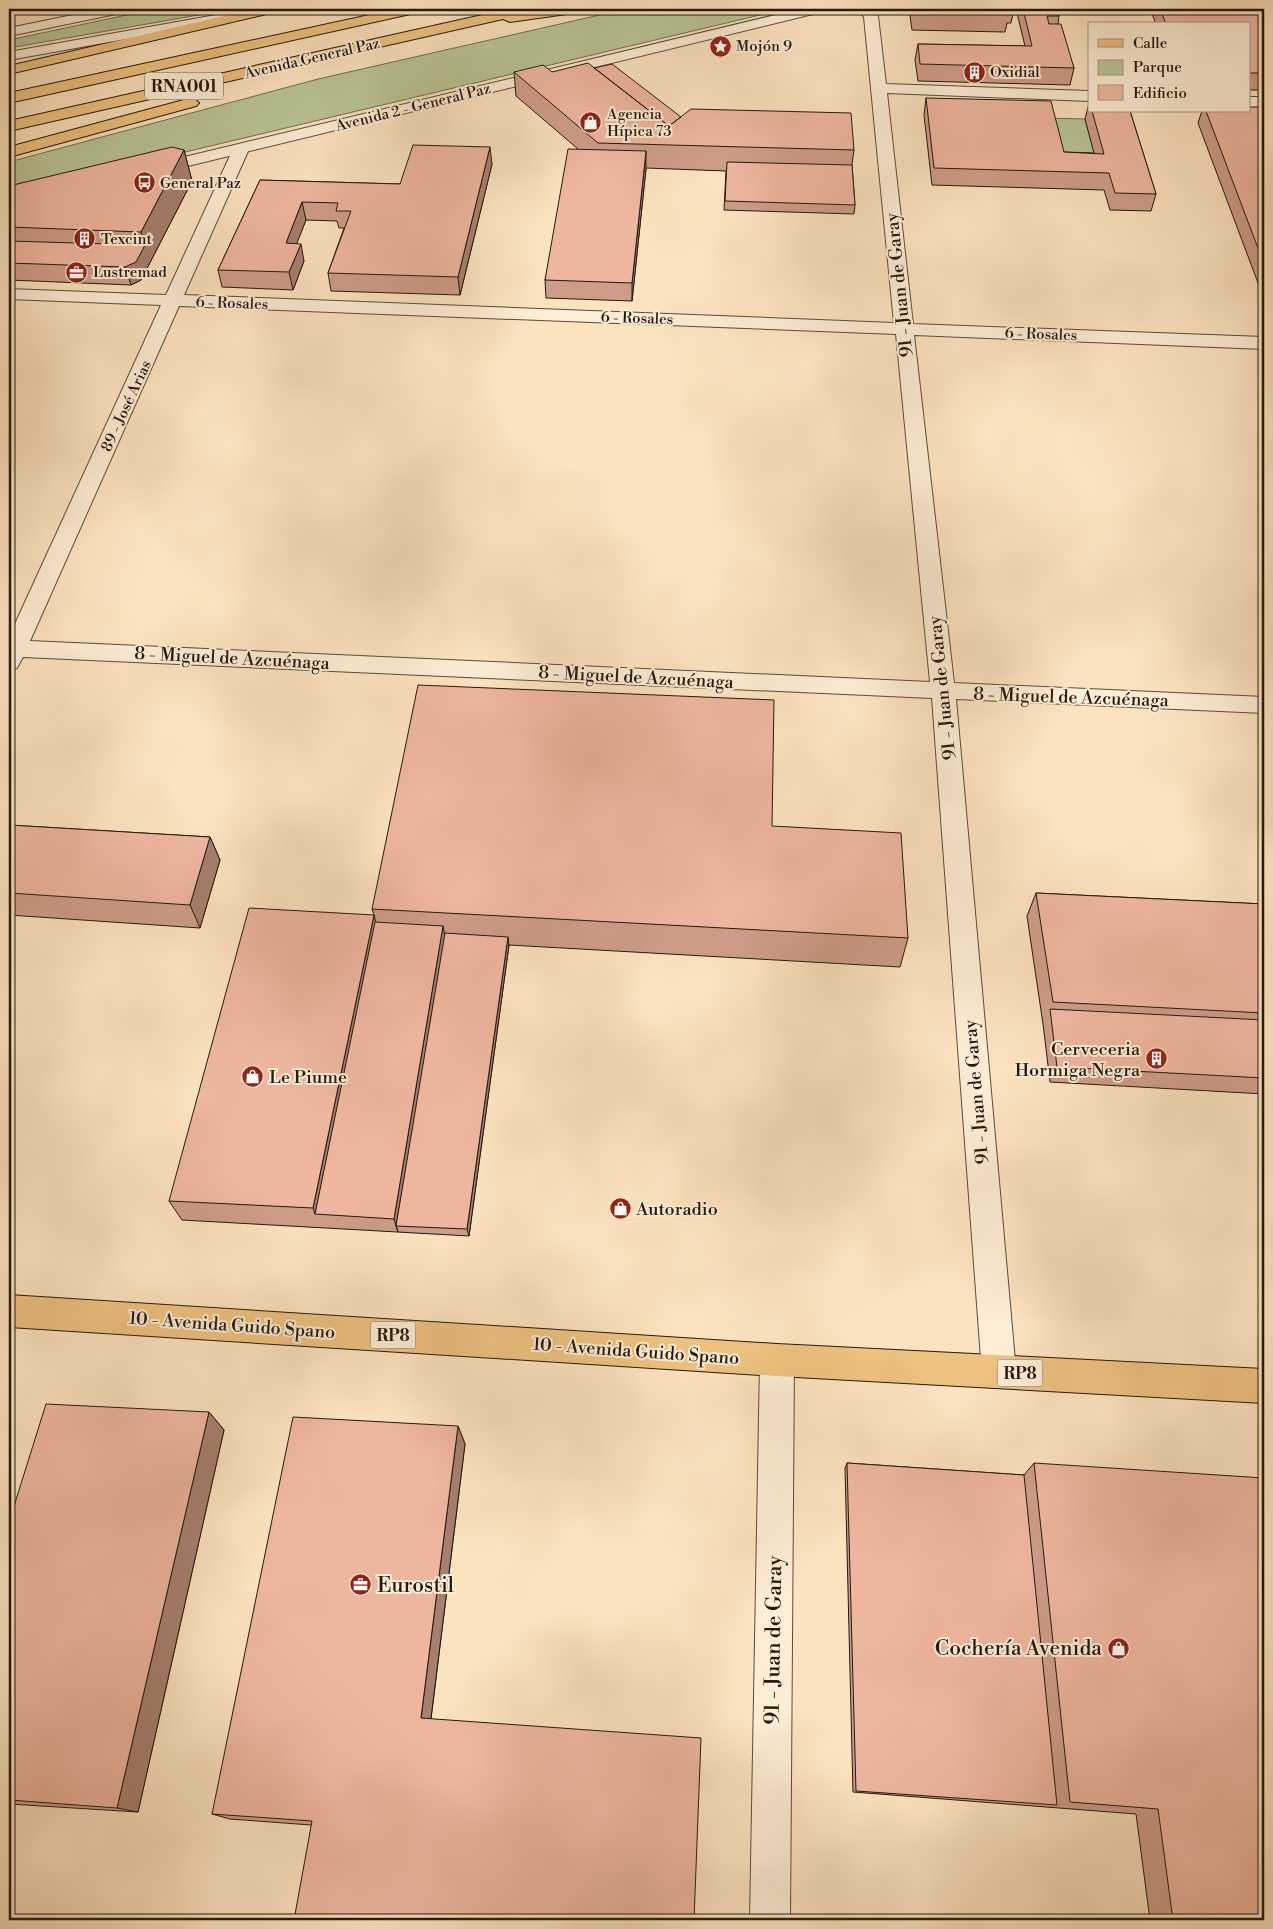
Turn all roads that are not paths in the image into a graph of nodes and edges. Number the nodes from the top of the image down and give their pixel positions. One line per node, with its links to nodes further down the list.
1 (121, 9): 9 (street)
2 (269, 9): 11 (street); 12 (main road)
3 (415, 9): 16 (main road, Avenida General Paz / RNA001)
4 (527, 9): 8 (main road, Avenida General Paz / RNA001)
5 (574, 9): 8 (main road)
6 (818, 9): 21 (street, Avenida 2 - General Paz)
7 (864, 9): 13 (street, 91 - Juan de Garay)
8 (440, 29): 10 (main road, Avenida General Paz / RNA001)
9 (9, 32)
10 (360, 47): 14 (main road); 20 (main road, Avenida General Paz / RNA001)
11 (9, 56)
12 (9, 70)
13 (879, 88): 15 (street); 26 (street, 91 - Juan de Garay)
14 (243, 89)
15 (1088, 96)
16 (9, 98)
17 (206, 99): 22 (main road)
18 (1250, 102): 19 (street)
19 (1264, 102)
20 (9, 126)
21 (241, 149): 23 (street, Avenida 2 - General Paz); 25 (street, 89 - José Arias)
22 (9, 152)
23 (132, 175)
24 (9, 294): 25 (street, 6 - Rosales)
25 (174, 300): 26 (street, 6 - Rosales); 28 (street, 89 - José Arias)
26 (904, 328): 27 (street, 6 - Rosales); 29 (street, 91 - Juan de Garay)
27 (1264, 343)
28 (11, 653): 29 (street, 8 - Miguel de Azcuénaga)
29 (944, 691): 30 (street, 8 - Miguel de Azcuénaga); 33 (street, 91 - Juan de Garay)
30 (1264, 705)
31 (9, 1311): 32 (main road, 10 - Avenida Guido Spano / RP8)
32 (777, 1360): 33 (main road, 10 - Avenida Guido Spano / RP8); 35 (street, 91 - Juan de Garay)
33 (999, 1372): 34 (main road, 10 - Avenida Guido Spano / RP8)
34 (1264, 1386)
35 (770, 1920)

